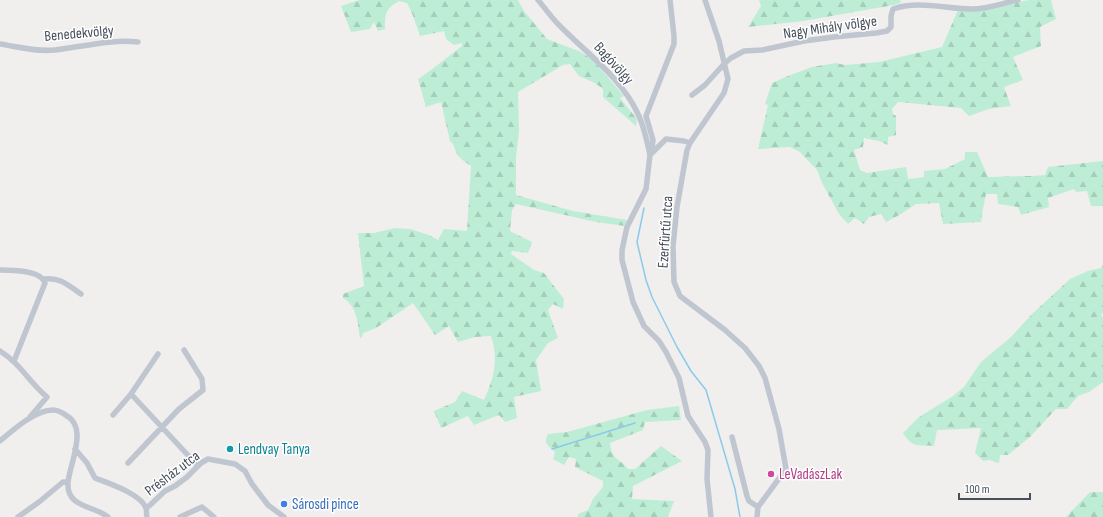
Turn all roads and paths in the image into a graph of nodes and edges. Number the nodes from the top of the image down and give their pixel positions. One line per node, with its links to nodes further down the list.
1 (538, 0): 10 (street, Bagóvölgy)
2 (670, 0): 10 (street)
3 (705, 0): 7 (street, Ezerfürtű utca)
4 (1018, 0): 7 (street, Nagy Mihály völgye)
5 (138, 42): 6 (street, Benedekvölgy)
6 (0, 44)
7 (724, 64): 8 (street); 9 (street, Ezerfürtű utca)
8 (692, 94)
9 (690, 143): 10 (street); 29 (street, Ezerfürtű utca)
10 (651, 152): 36 (street)
11 (0, 270): 12 (street)
12 (44, 279): 13 (street); 17 (street)
13 (81, 294)
14 (184, 350): 21 (street)
15 (0, 351): 17 (street)
16 (158, 354): 18 (street)
17 (14, 361): 20 (street)
18 (131, 394): 19 (street); 21 (street)
19 (113, 414)
20 (28, 420): 23 (street); 24 (street)
21 (162, 426): 25 (street); 26 (street)
22 (732, 438): 29 (street)
23 (0, 441)
24 (75, 449): 27 (street); 28 (street)
25 (128, 463)
26 (198, 466): 28 (street, Présház utca); 35 (street, Présház utca)
27 (68, 482): 30 (street); 31 (street)
28 (146, 507): 32 (street)
29 (758, 507): 37 (street)
30 (18, 517)
31 (108, 517)
32 (146, 517)
33 (180, 517): 34 (street)
34 (214, 517)
35 (284, 517)
36 (711, 517)
37 (757, 517)

